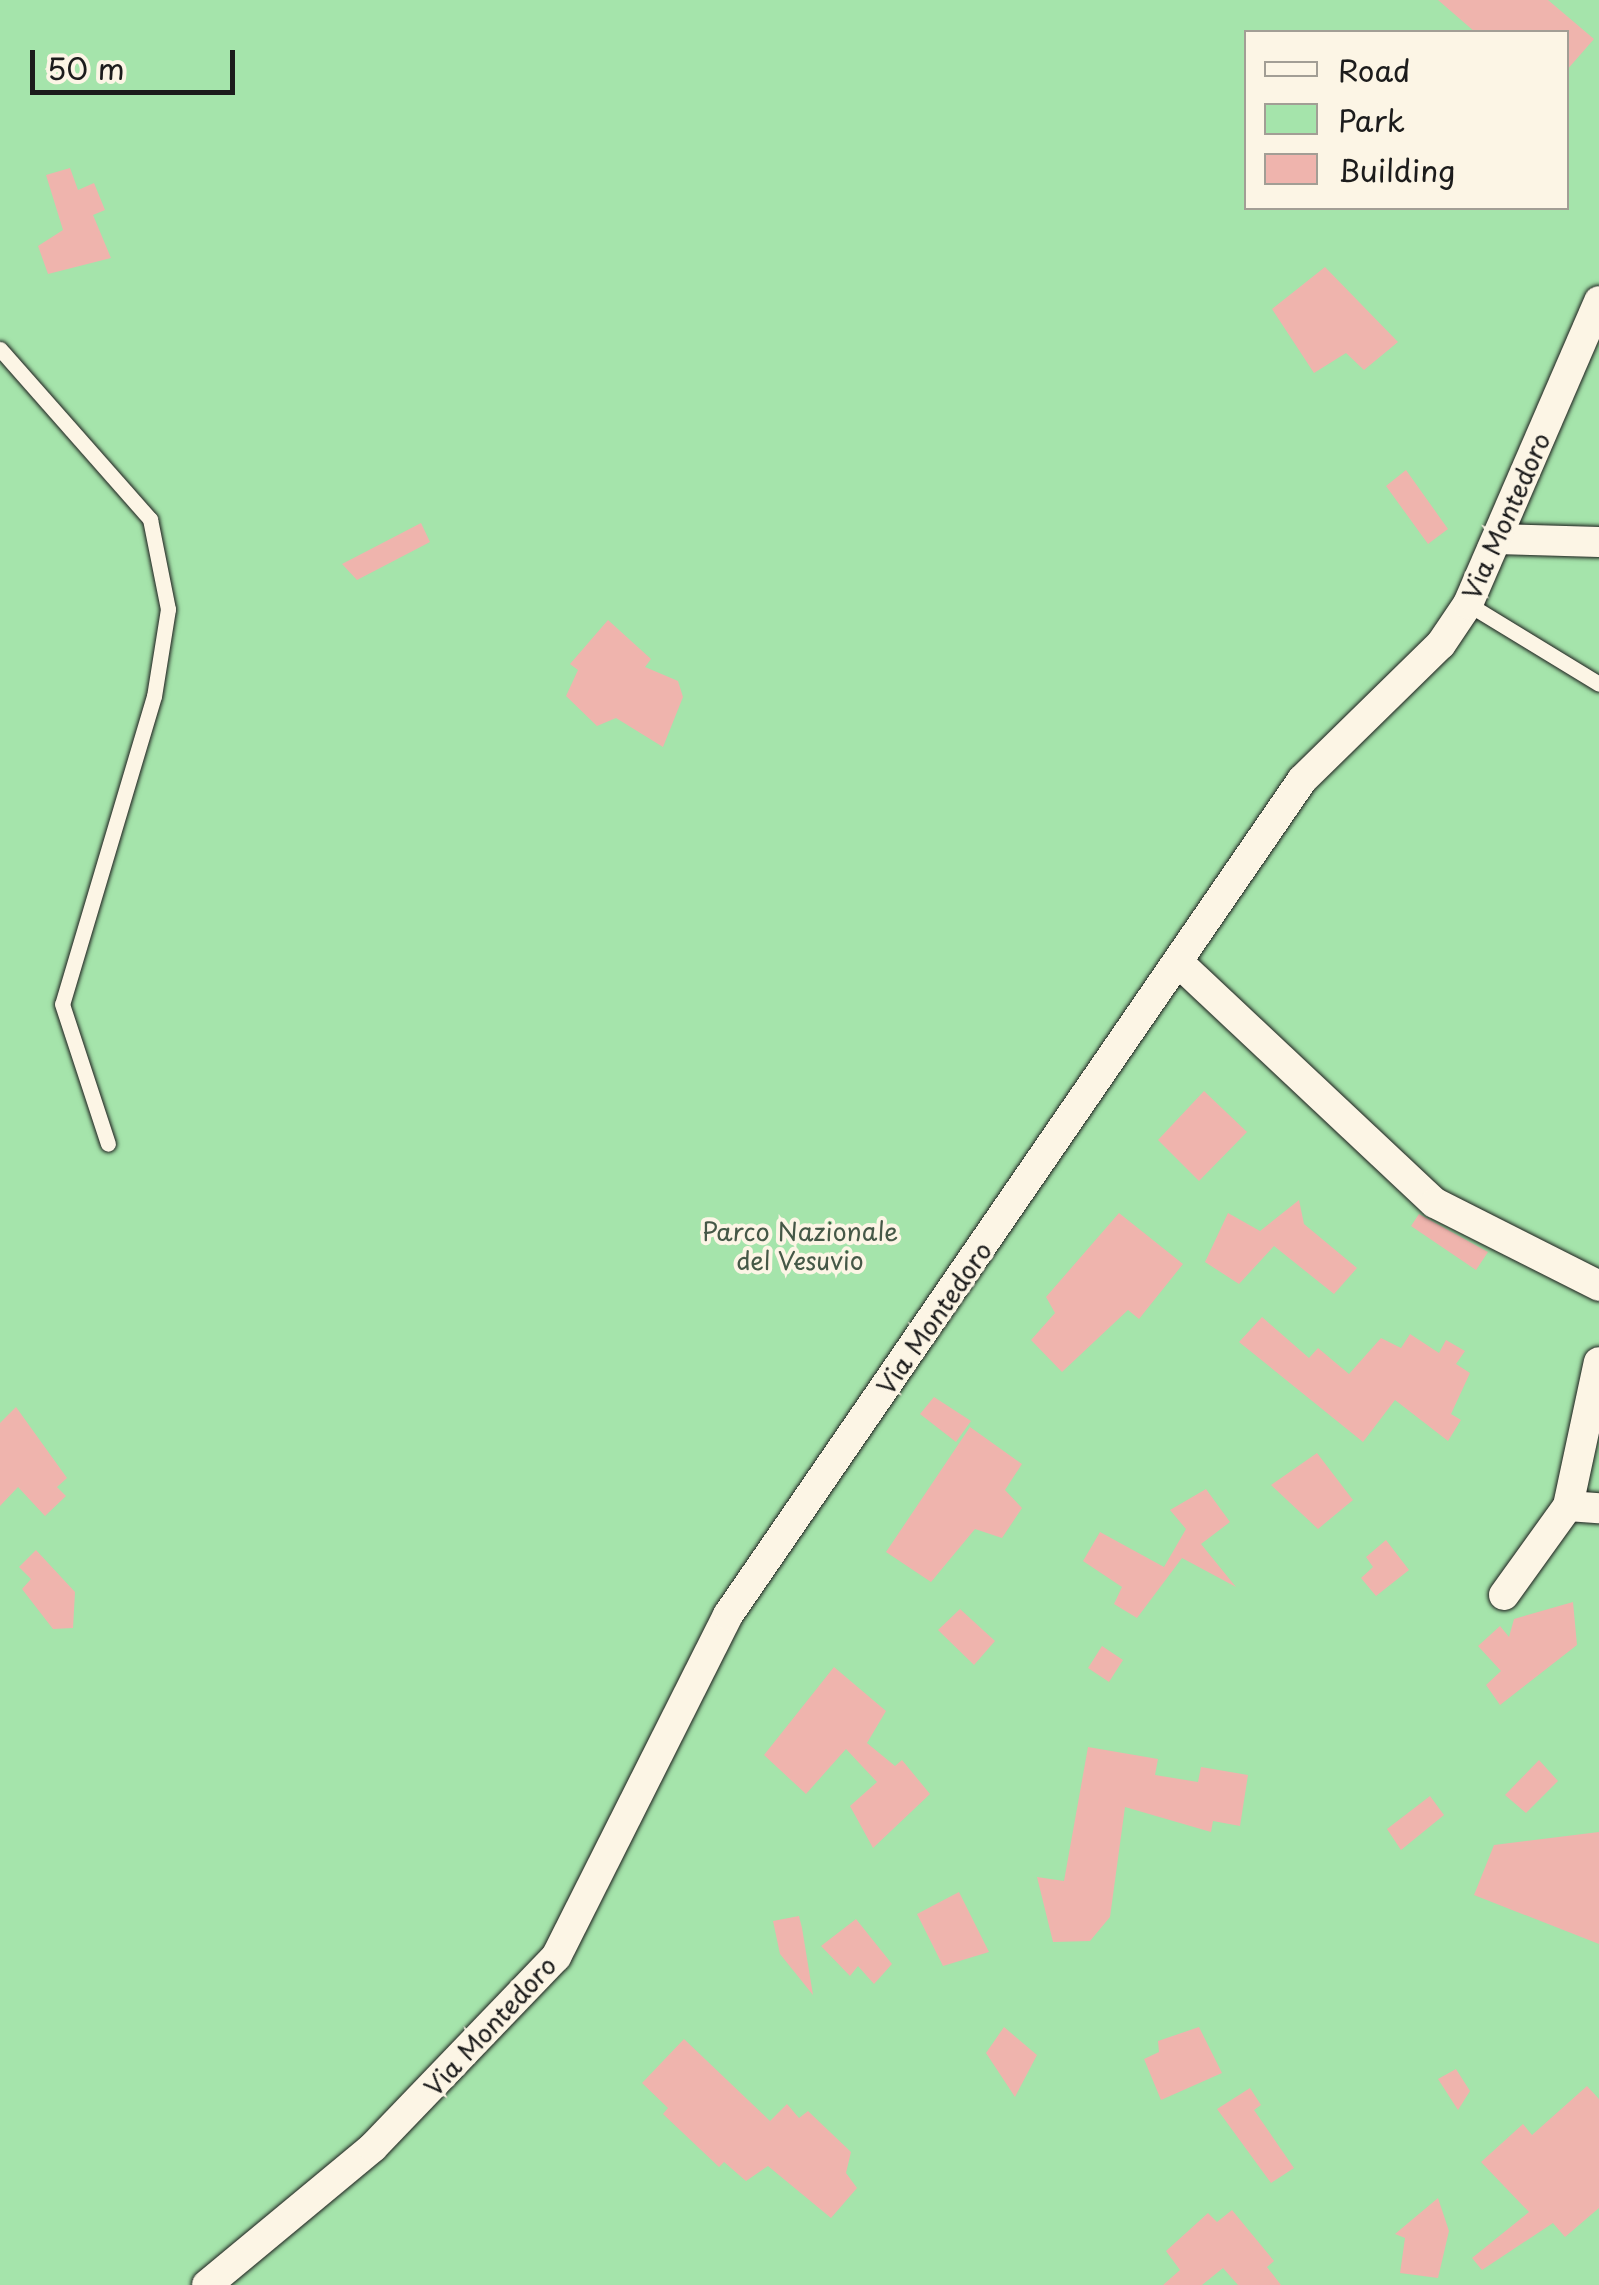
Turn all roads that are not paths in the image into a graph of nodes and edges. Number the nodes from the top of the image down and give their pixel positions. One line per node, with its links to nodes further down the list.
1 (1599, 301): 3 (street, Via Montedoro)
2 (0, 348): 8 (lane)
3 (1498, 539): 4 (street); 5 (street, Via Montedoro)
4 (1599, 542)
5 (1468, 604): 6 (lane); 7 (street, Via Montedoro)
6 (1599, 684)
7 (1178, 962): 9 (street); 14 (street, Via Montedoro)
8 (108, 1144)
9 (1599, 1286)
10 (1599, 1362): 11 (street)
11 (1568, 1506): 12 (street); 13 (street)
12 (1599, 1508)
13 (1504, 1596)
14 (207, 2285)

